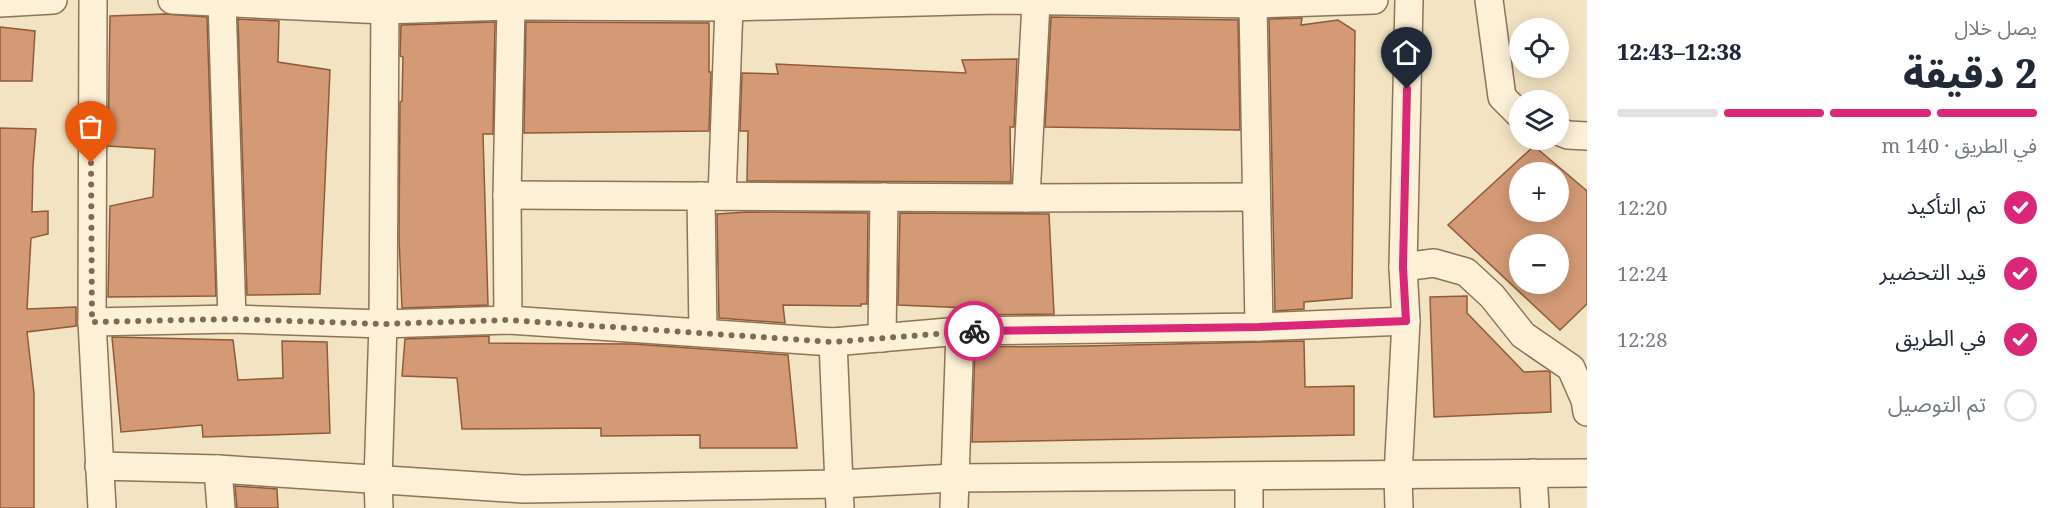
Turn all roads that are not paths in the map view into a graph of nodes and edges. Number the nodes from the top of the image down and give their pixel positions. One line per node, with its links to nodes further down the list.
1 (53, 0): 10 (street)
2 (93, 0): 28 (street)
3 (172, 0): 8 (street)
4 (997, 0): 9 (street); 15 (street)
5 (1374, 0): 12 (street)
6 (1409, 0): 24 (street)
7 (1489, 0): 16 (street)
8 (222, 1): 13 (street); 25 (street)
9 (1036, 2): 12 (street); 23 (street)
10 (0, 3)
11 (626, 4): 14 (street); 15 (street)
12 (1253, 4): 22 (street)
13 (385, 5): 14 (street); 29 (street)
14 (511, 6): 19 (street)
15 (729, 8): 20 (street)
16 (1509, 104)
17 (1569, 135): 18 (street)
18 (1587, 136)
19 (507, 195): 20 (street); 26 (street)
20 (712, 196): 21 (street); 32 (street)
21 (884, 197): 23 (street); 33 (street)
22 (1256, 197): 23 (street); 30 (street)
23 (1026, 198)
24 (1403, 267): 27 (street); 35 (street)
25 (232, 319): 28 (street); 29 (street)
26 (508, 320): 29 (street); 32 (street)
27 (1406, 321): 30 (street); 43 (street)
28 (92, 322): 38 (street)
29 (383, 324): 45 (street)
30 (1259, 327): 31 (street)
31 (960, 331): 33 (street); 44 (street)
32 (703, 333): 34 (street)
33 (882, 338): 34 (street)
34 (833, 342): 46 (street)
35 (1579, 359): 36 (street)
36 (1587, 412)
37 (1587, 465): 41 (street)
38 (99, 466): 39 (street); 48 (street)
39 (218, 469): 45 (street); 49 (street)
40 (1533, 473): 41 (street); 43 (street); 54 (street)
41 (1587, 473)
42 (1249, 476): 43 (street); 44 (street); 52 (street)
43 (1398, 476): 53 (street)
44 (954, 478): 46 (street); 51 (street)
45 (378, 480): 47 (street); 50 (street)
46 (840, 496): 47 (street)
47 (523, 498)
48 (102, 508)
49 (221, 508)
50 (380, 508)
51 (954, 508)
52 (1250, 508)
53 (1399, 508)
54 (1535, 508)

